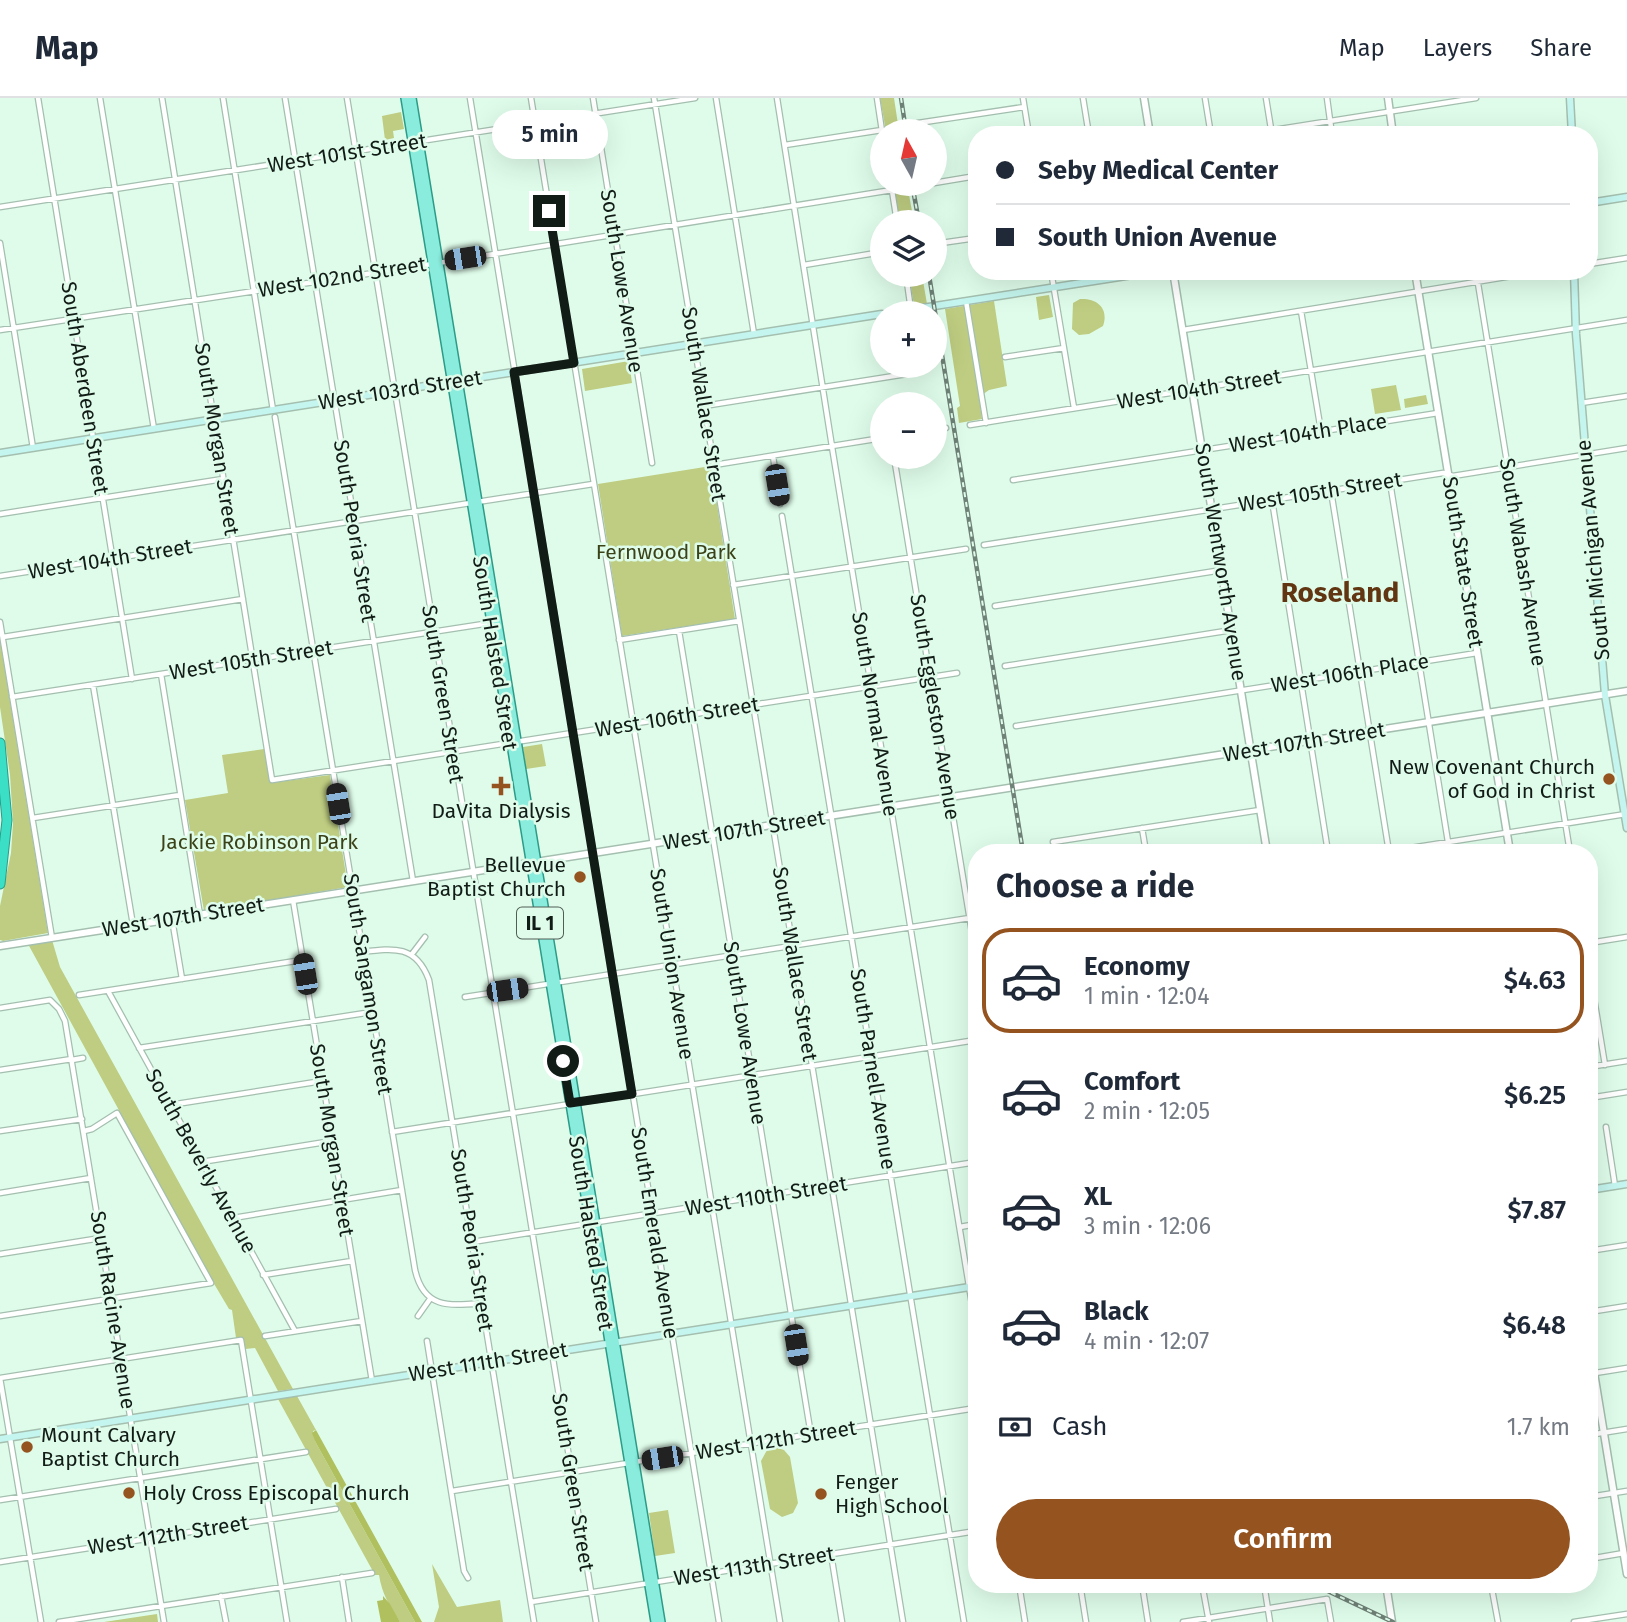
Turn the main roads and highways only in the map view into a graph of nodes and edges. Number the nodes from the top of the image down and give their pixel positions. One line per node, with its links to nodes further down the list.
1 (405, 98): 5 (main road, South Halsted Street / IL 1)
2 (412, 98): 5 (main road, South Halsted Street / IL 1)
3 (1570, 98): 4 (main road)
4 (1572, 126)
5 (416, 142): 12 (main road, South Halsted Street / IL 1)
6 (1627, 197): 7 (main road)
7 (1598, 202)
8 (1089, 280): 10 (main road)
9 (1574, 280): 15 (main road, South Michigan Avenue)
10 (947, 304)
11 (870, 316): 12 (main road, West 103rd Street)
12 (454, 382): 13 (main road, West 103rd Street); 21 (main road, South Halsted Street / IL 1)
13 (0, 453)
14 (0, 743): 17 (highway)
15 (1626, 814): 16 (main road, South Michigan Avenue)
16 (1627, 828)
17 (0, 884)
18 (1627, 1184): 19 (main road)
19 (1598, 1189)
20 (968, 1287): 21 (main road, West 111th Street)
21 (612, 1343): 22 (main road, West 111th Street); 23 (main road, South Halsted Street / IL 1)
22 (0, 1439)
23 (652, 1583): 24 (main road, South Halsted Street / IL 1); 25 (main road, South Halsted Street / IL 1)
24 (655, 1622)
25 (661, 1622)

